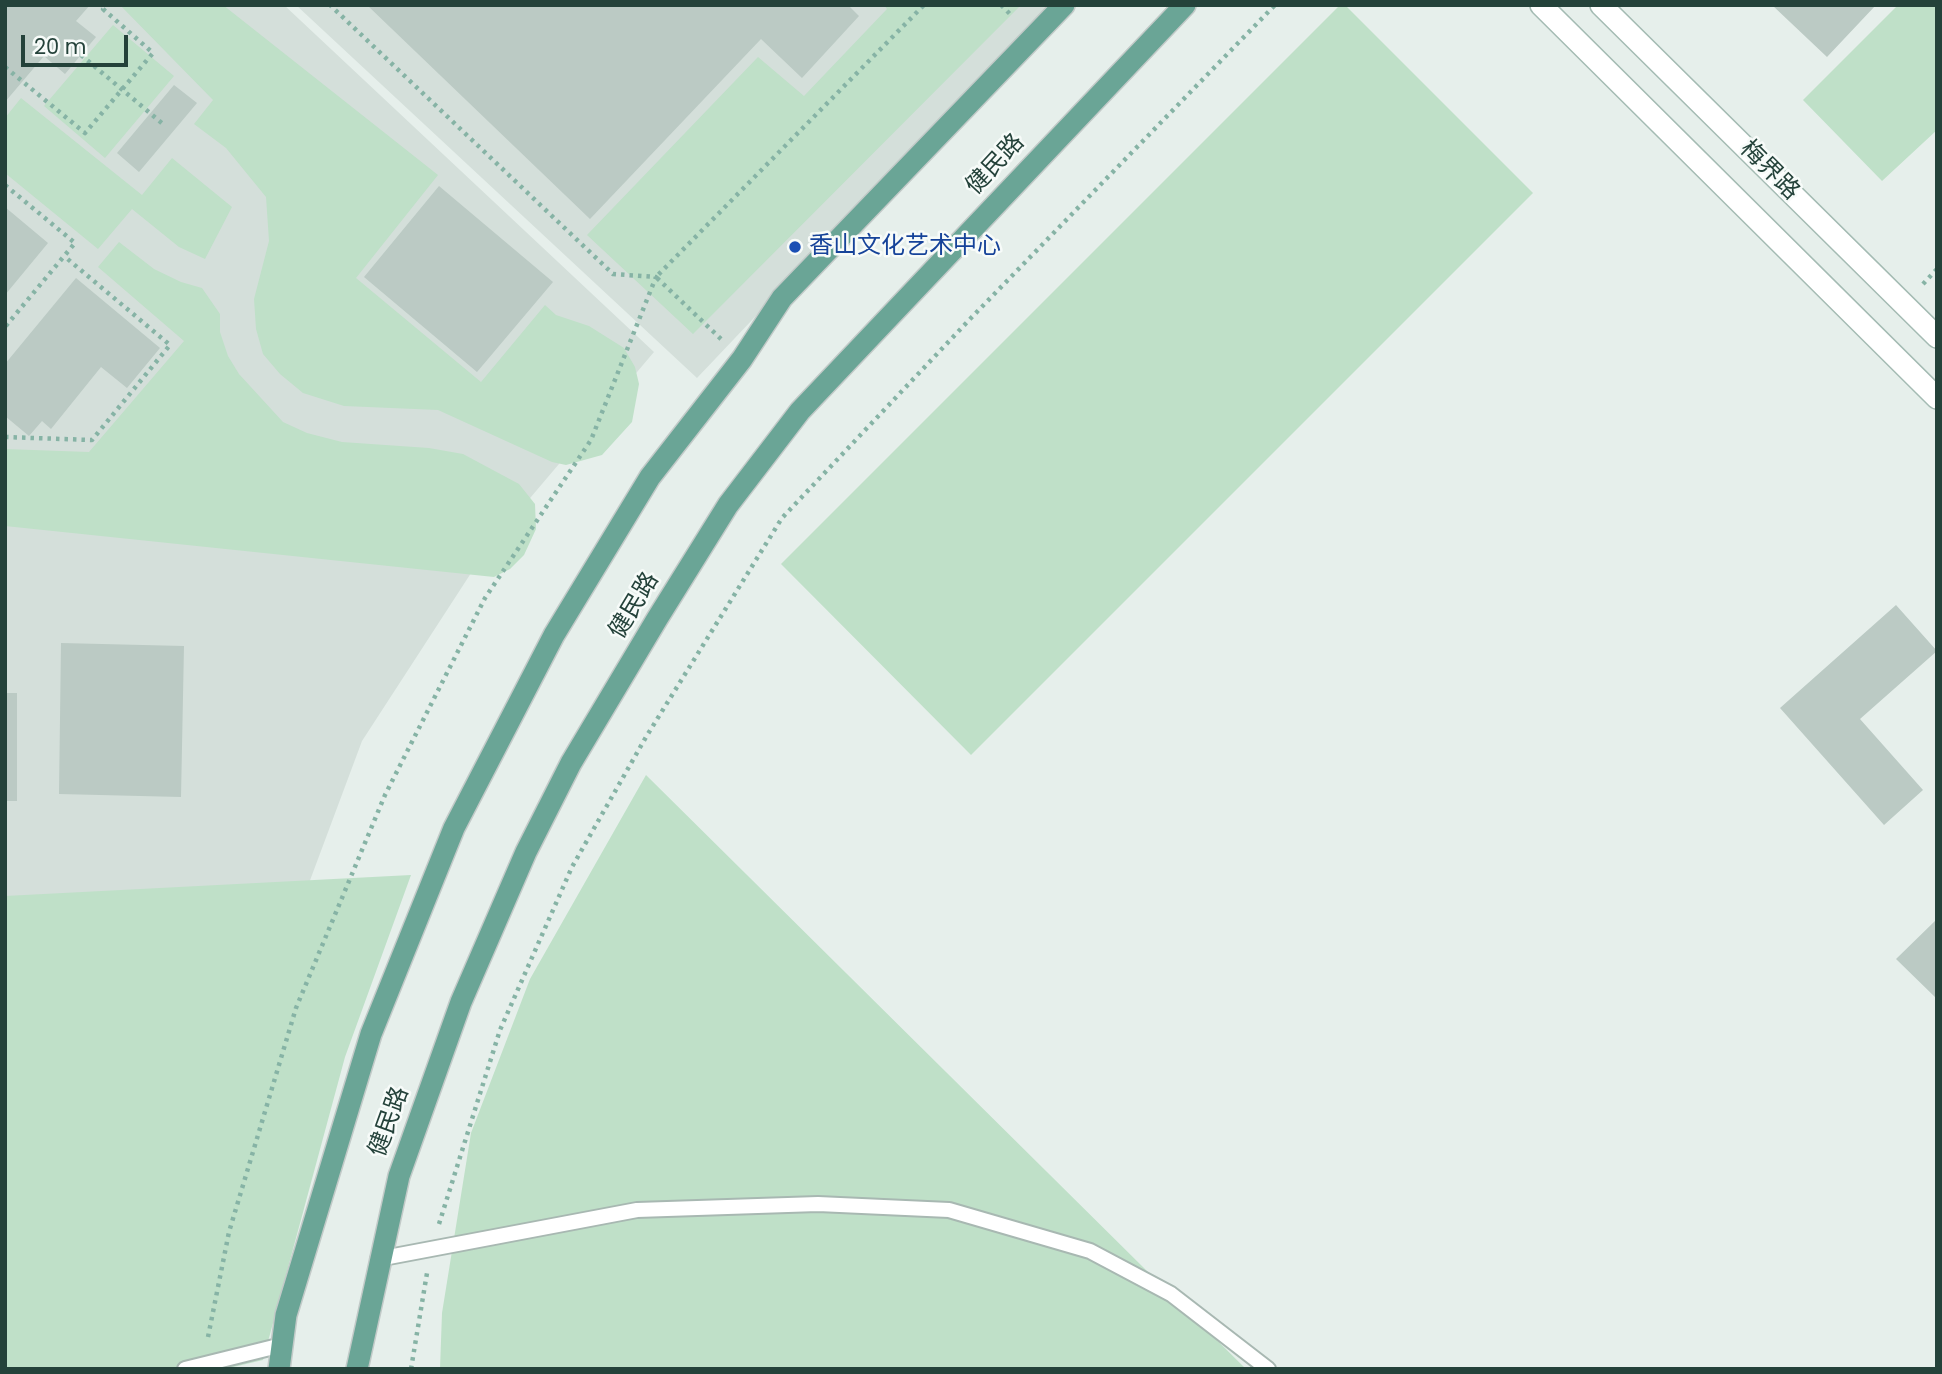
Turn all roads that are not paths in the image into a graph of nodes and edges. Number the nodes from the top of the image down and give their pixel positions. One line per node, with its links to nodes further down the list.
1 (1064, 5): 8 (main road, 健民路)
2 (1185, 5): 7 (main road, 健民路)
3 (1541, 5): 6 (main road)
4 (1601, 5): 5 (main road, 梅界路)
5 (1937, 337)
6 (1937, 398)
7 (378, 1259): 11 (main road, 健民路); 12 (lane)
8 (282, 1345): 9 (lane); 10 (main road, 健民路)
9 (185, 1369)
10 (278, 1369)
11 (356, 1369)
12 (1268, 1369)

